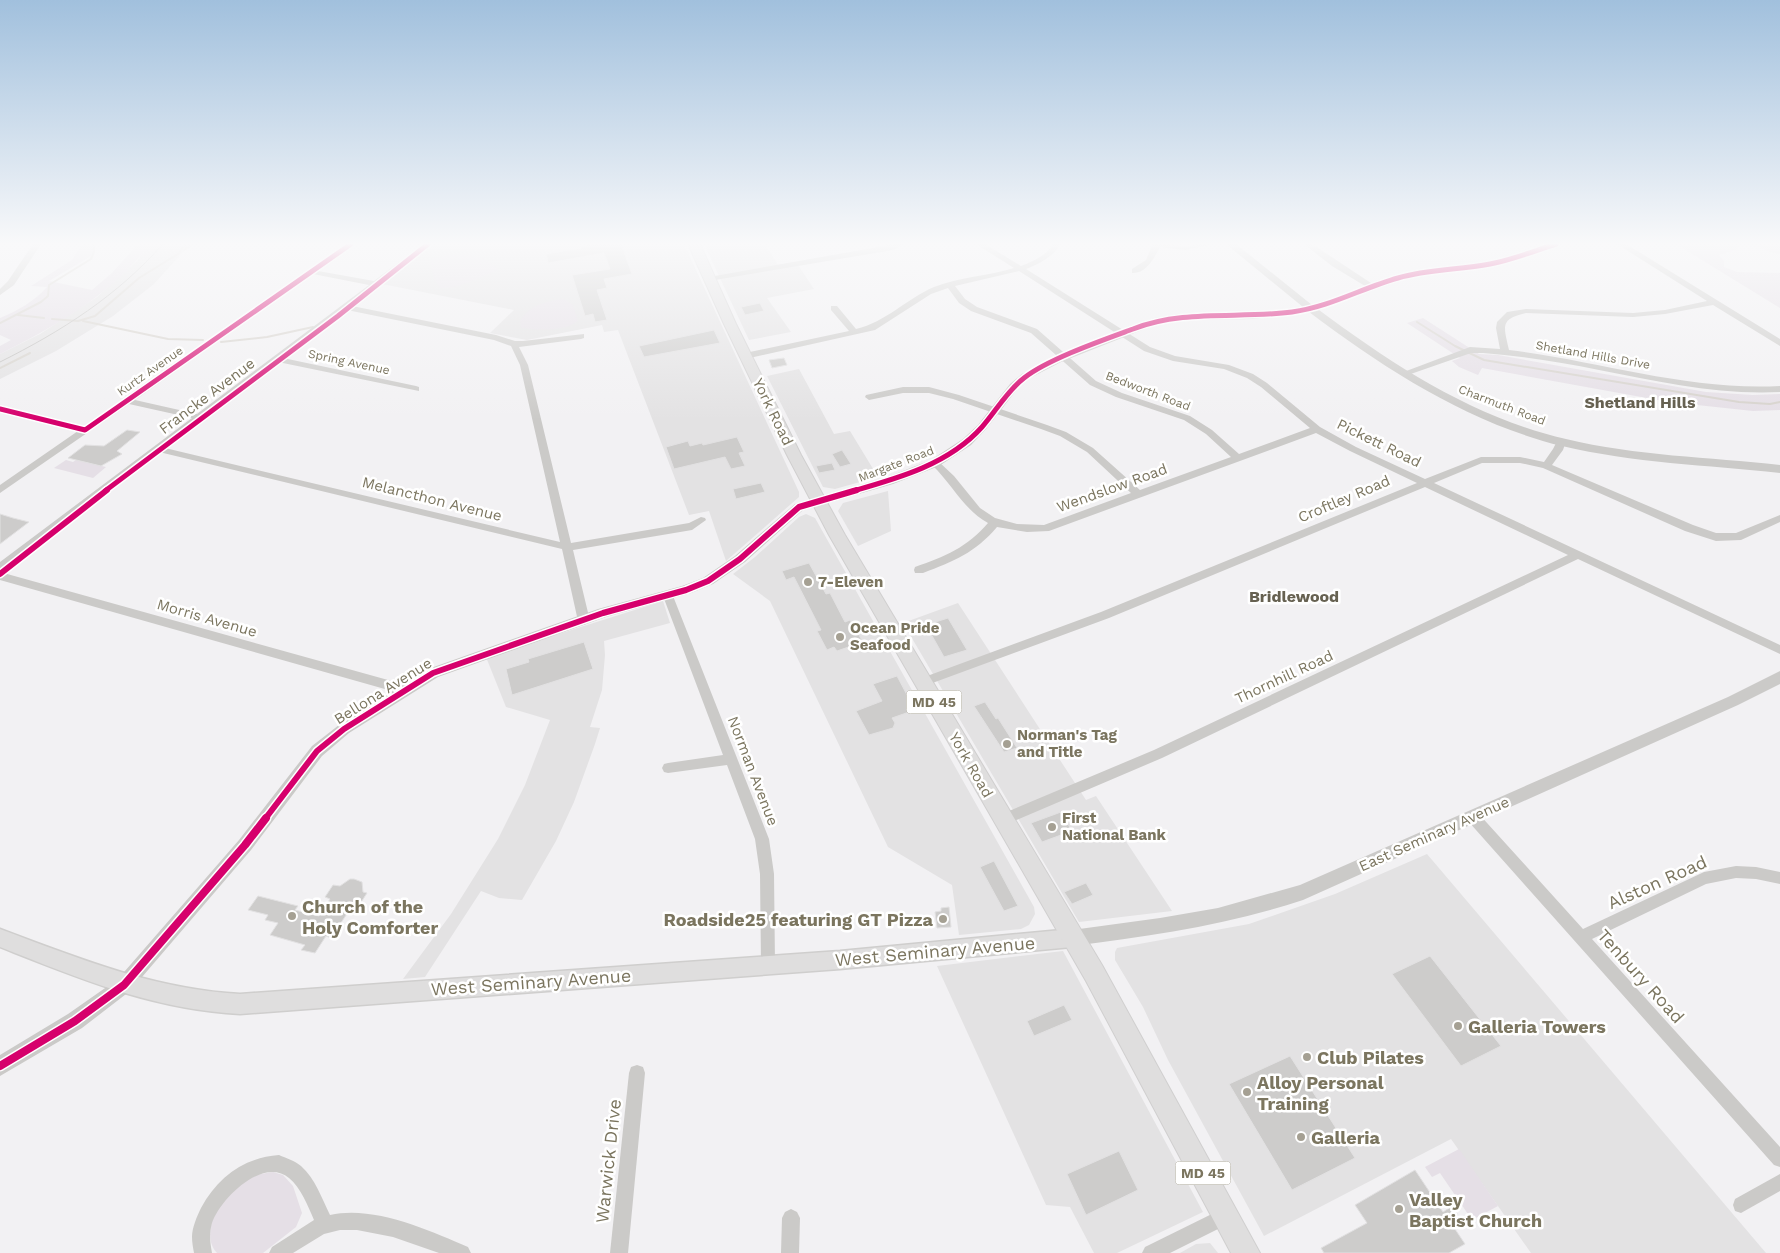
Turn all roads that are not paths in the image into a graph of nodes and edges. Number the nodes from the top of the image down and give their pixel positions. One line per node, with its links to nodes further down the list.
1 (268, 302): 27 (street, Kurtz Avenue)
2 (352, 302): 11 (street, Francke Avenue)
3 (720, 302): 20 (main road, York Road / MD 45)
4 (914, 302): 14 (street)
5 (965, 302): 21 (street, Bedworth Road)
6 (1074, 302): 15 (street, Pickett Road)
7 (1301, 302): 13 (street, Charmuth Road)
8 (1333, 302): 13 (street, Margate Road)
9 (1712, 302): 19 (street)
10 (1714, 302): 17 (street)
11 (346, 307): 18 (street); 22 (street, Francke Avenue)
12 (834, 308): 14 (street)
13 (1309, 309): 15 (street, Margate Road); 23 (street, Charmuth Road)
14 (855, 333): 20 (street)
15 (1121, 333): 21 (street, Margate Road); 31 (street, Pickett Road)
16 (581, 336): 18 (street)
17 (1780, 343)
18 (514, 344): 46 (street)
19 (1505, 353): 23 (street, Shetland Hills Drive); 25 (street, Shetland Hills Drive)
20 (745, 356): 42 (main road, York Road / MD 45)
21 (1064, 357): 29 (street, Margate Road); 35 (street, Bedworth Road)
22 (277, 359): 24 (street, Spring Avenue); 30 (street, Francke Avenue)
23 (1405, 373): 33 (street, Charmuth Road)
24 (416, 389)
25 (1780, 389)
26 (868, 398): 29 (street)
27 (127, 400): 30 (street); 32 (street, Kurtz Avenue)
28 (0, 410): 32 (street)
29 (995, 410): 36 (street, Margate Road); 41 (street)
30 (198, 417): 34 (street, Francke Avenue)
31 (1318, 429): 35 (street, Wendslow Road); 39 (street, Pickett Road)
32 (85, 430): 40 (street, Kurtz Avenue)
33 (1561, 441): 37 (street); 38 (street, Charmuth Road)
34 (157, 449): 46 (street, Melancthon Avenue); 48 (street, Francke Avenue)
35 (1238, 458): 41 (street, Wendslow Road)
36 (935, 463): 42 (street, Margate Road); 45 (street, Wendslow Road)
37 (1546, 466): 39 (street, Croftley Road); 43 (street, Croftley Road)
38 (1780, 469)
39 (1424, 482): 47 (street, Pickett Road); 55 (street, Croftley Road)
40 (0, 490)
41 (1138, 494): 45 (street, Wendslow Road)
42 (818, 501): 51 (street, Bellona Avenue); 55 (main road, York Road / MD 45)
43 (1780, 518)
44 (701, 520): 46 (street, Melancthon Avenue)
45 (995, 522): 49 (street)
46 (567, 547): 52 (street)
47 (1577, 555): 53 (street, Pickett Road); 60 (street, Thornhill Road)
48 (0, 568)
49 (919, 570)
50 (0, 576): 56 (street, Morris Avenue)
51 (668, 596): 52 (street, Bellona Avenue); 57 (street, Norman Avenue)
52 (584, 621): 56 (street, Bellona Avenue)
53 (1780, 650)
54 (1780, 677): 59 (street, East Seminary Avenue)
55 (923, 682): 60 (main road, York Road / MD 45)
56 (406, 690): 66 (street, Bellona Avenue)
57 (732, 759): 58 (street); 65 (street, Norman Avenue)
58 (668, 768)
59 (1473, 817): 62 (street, Tenbury Road); 64 (street, East Seminary Avenue)
60 (1002, 820): 64 (main road, York Road / MD 45)
61 (1780, 878): 62 (street, Alston Road)
62 (1581, 937): 69 (street, Tenbury Road)
63 (0, 938): 66 (main road, West Seminary Avenue)
64 (1072, 938): 65 (main road, West Seminary Avenue); 72 (main road, York Road / MD 45)
65 (768, 966): 66 (main road, West Seminary Avenue)
66 (124, 985): 67 (street, Bellona Avenue)
67 (0, 1066)
68 (636, 1073): 78 (street, Warwick Drive)
69 (1780, 1160)
70 (1780, 1182): 71 (street)
71 (1741, 1205)
72 (1226, 1216): 80 (street); 81 (main road, York Road / MD 45)
73 (791, 1218): 79 (street)
74 (325, 1224): 75 (street); 76 (street); 77 (street)
75 (203, 1253)
76 (278, 1253)
77 (462, 1253)
78 (619, 1253)
79 (790, 1253)
80 (1151, 1253)
81 (1246, 1253)

